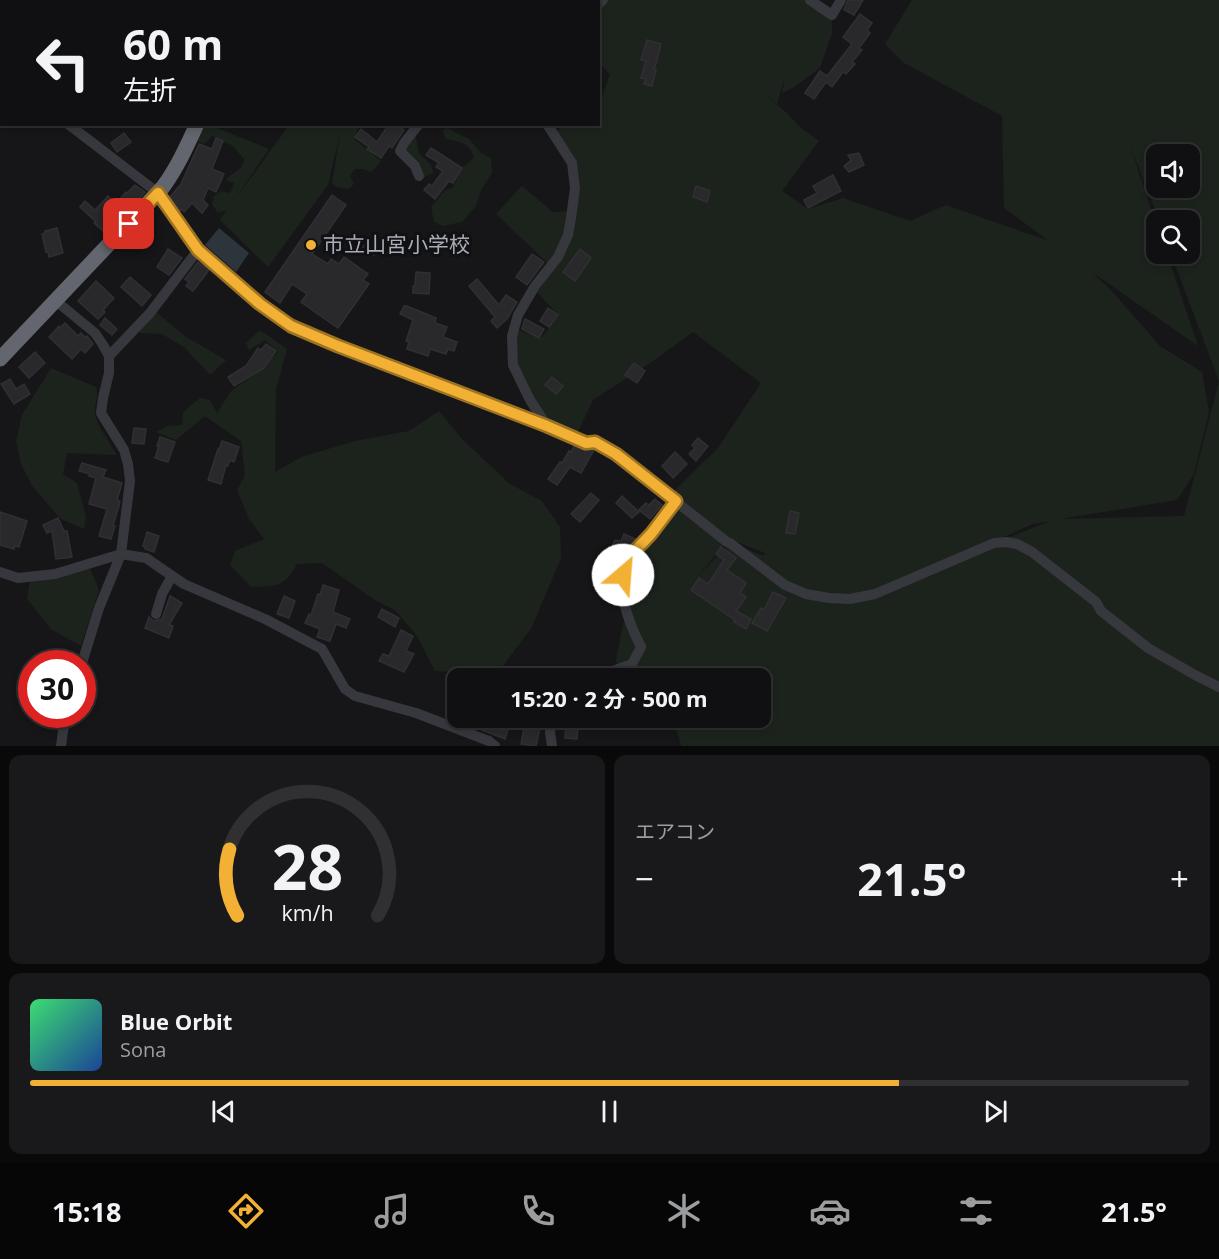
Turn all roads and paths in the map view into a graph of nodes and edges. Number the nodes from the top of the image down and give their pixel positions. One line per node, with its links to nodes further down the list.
1 (810, 0): 2 (street)
2 (841, 0)
3 (71, 126): 8 (street)
4 (196, 126): 8 (highway)
5 (417, 126): 7 (street)
6 (548, 126): 13 (street)
7 (419, 176)
8 (158, 193): 9 (street); 10 (highway)
9 (198, 250): 11 (street); 13 (street)
10 (56, 301): 11 (street); 12 (highway)
11 (109, 356): 15 (street)
12 (0, 359)
13 (547, 426): 14 (street)
14 (676, 501): 20 (street); 21 (street)
15 (121, 554): 16 (street); 17 (street); 19 (street)
16 (0, 572)
17 (172, 576): 18 (street); 25 (street)
18 (156, 614)
19 (86, 650)
20 (621, 668)
21 (1219, 687)
22 (64, 728): 24 (street)
23 (551, 728): 26 (street)
24 (61, 746)
25 (495, 746)
26 (552, 746)

